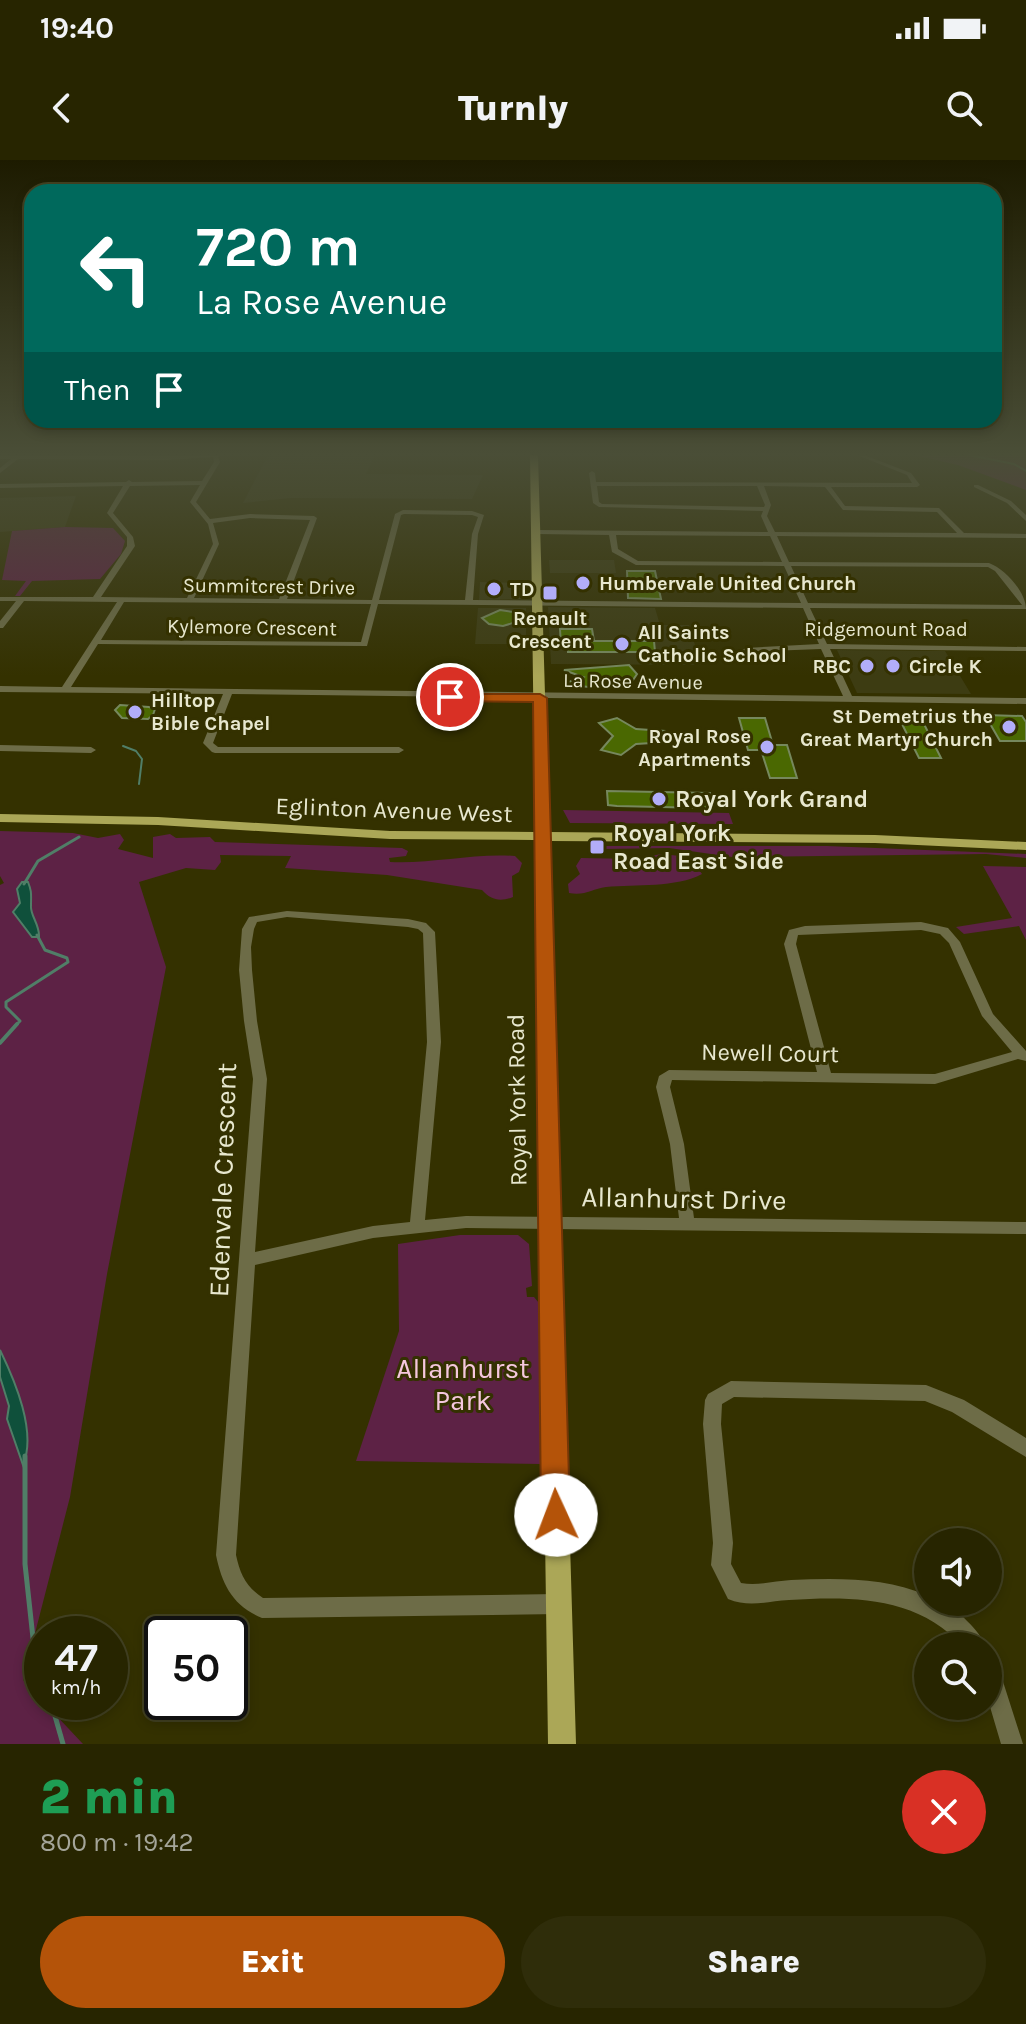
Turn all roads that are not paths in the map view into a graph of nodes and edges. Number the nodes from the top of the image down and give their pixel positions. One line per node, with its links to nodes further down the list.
1 (123, 529): 19 (street)
2 (213, 529): 21 (street)
3 (310, 529): 22 (street)
4 (395, 529): 23 (street)
5 (477, 529): 24 (street)
6 (537, 529): 9 (main road, Royal York Road)
7 (769, 529): 11 (street)
8 (956, 529): 12 (street)
9 (537, 532): 10 (street); 25 (main road, Royal York Road)
10 (612, 533): 11 (street); 14 (street)
11 (771, 534): 12 (street); 14 (street)
12 (962, 535): 13 (street)
13 (1026, 536)
14 (789, 564): 15 (street); 27 (street)
15 (1011, 586): 16 (street); 26 (street)
16 (1026, 586)
17 (0, 599): 18 (street, Summitcrest Drive)
18 (22, 599): 19 (street, Summitcrest Drive); 28 (street)
19 (95, 600): 20 (street, Summitcrest Drive)
20 (122, 600): 21 (street, Summitcrest Drive); 29 (street)
21 (189, 601): 22 (street, Summitcrest Drive)
22 (282, 602): 23 (street, Summitcrest Drive)
23 (377, 603): 24 (street, Summitcrest Drive); 29 (street, Kylemore Crescent)
24 (469, 604): 25 (street, Summitcrest Drive)
25 (538, 604): 27 (street); 36 (main road, Royal York Road)
26 (1026, 606): 27 (street)
27 (807, 607): 30 (street)
28 (0, 626)
29 (95, 642): 34 (street)
30 (825, 646): 31 (street, Ridgemount Road); 32 (street, Ridgemount Road); 37 (street)
31 (1026, 649)
32 (746, 650)
33 (0, 689): 34 (street, La Rose Avenue)
34 (64, 691): 35 (street, La Rose Avenue)
35 (228, 694): 36 (street, La Rose Avenue); 41 (street)
36 (540, 698): 37 (street, La Rose Avenue); 43 (main road, Royal York Road)
37 (849, 699): 38 (street, La Rose Avenue)
38 (1026, 701)
39 (0, 748): 40 (street)
40 (91, 750)
41 (399, 750)
42 (0, 818): 43 (main road, Eglinton Avenue West)
43 (544, 836): 44 (main road, Eglinton Avenue West); 47 (main road, Royal York Road)
44 (1026, 846)
45 (1023, 1056): 46 (street, Newell Court); 46 (street)
46 (825, 1077): 49 (street, Newell Court)
47 (549, 1223): 48 (street, Allanhurst Drive); 49 (street, Allanhurst Drive); 53 (main road, Royal York Road)
48 (417, 1224): 51 (street, Allanhurst Drive); 51 (street, Edenvale Crescent)
49 (687, 1224): 50 (street, Allanhurst Drive)
50 (1026, 1228)
51 (250, 1260): 53 (street, Edenvale Crescent)
52 (1026, 1448): 54 (street)
53 (558, 1604): 56 (main road, Royal York Road)
54 (962, 1632)
55 (1002, 1712): 57 (street)
56 (562, 1744)
57 (1012, 1744)

